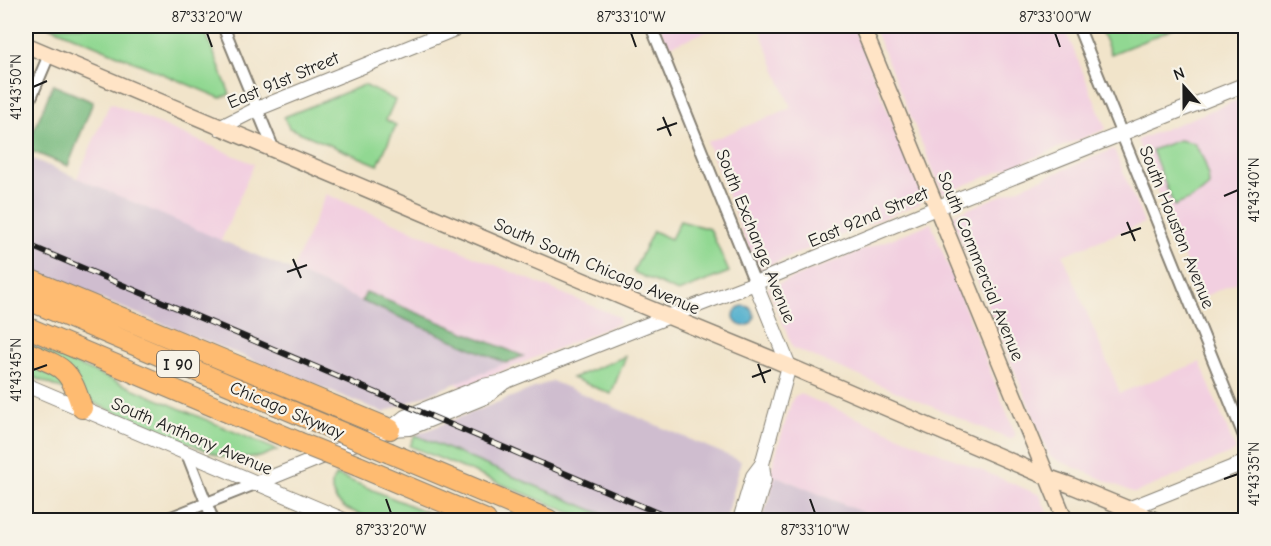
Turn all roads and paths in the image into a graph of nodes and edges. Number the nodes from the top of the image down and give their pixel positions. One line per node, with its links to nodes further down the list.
1 (223, 26): 10 (street)
2 (462, 26): 6 (street, East 91st Street)
3 (651, 26): 17 (street, South Exchange Avenue)
4 (862, 26): 15 (main road, South Commercial Avenue)
5 (1078, 26): 13 (street, South Houston Avenue)
6 (440, 30): 10 (street, East 91st Street)
7 (26, 45): 8 (main road, South South Chicago Avenue)
8 (49, 55): 11 (street); 12 (main road, South South Chicago Avenue)
9 (1245, 84): 13 (street, East 92nd Street)
10 (257, 109): 12 (street, East 91st Street); 14 (street)
11 (26, 110)
12 (219, 128): 14 (main road, South South Chicago Avenue)
13 (1121, 134): 15 (street, East 92nd Street); 26 (street, South Houston Avenue)
14 (274, 150): 19 (main road, South South Chicago Avenue)
15 (936, 208): 17 (street, East 92nd Street); 30 (main road, South Commercial Avenue)
16 (26, 279): 25 (highway)
17 (755, 283): 19 (street, East 92nd Street); 22 (street, South Exchange Avenue)
18 (26, 299): 38 (highway, Chicago Skyway / I 90, bridge)
19 (667, 316): 22 (main road, South South Chicago Avenue); 25 (street, East 92nd Street)
20 (26, 327): 37 (highway, Chicago Skyway / I 90, bridge)
21 (26, 352): 24 (highway)
22 (789, 366): 29 (street); 30 (main road, South South Chicago Avenue)
23 (26, 385): 24 (street, South Anthony Avenue)
24 (82, 408): 27 (street, South Anthony Avenue)
25 (390, 429): 31 (street, East 92nd Street)
26 (1245, 441)
27 (187, 454): 31 (street, South Anthony Avenue); 32 (street)
28 (1245, 462): 33 (street)
29 (762, 464): 39 (street); 40 (street)
30 (1047, 477): 33 (main road, South South Chicago Avenue); 41 (main road, South Commercial Avenue)
31 (255, 484): 32 (street, East 92nd Street); 36 (street, South Anthony Avenue)
32 (206, 503): 34 (street, East 92nd Street); 35 (street)
33 (1128, 510): 42 (main road, South South Chicago Avenue)
34 (164, 520)
35 (213, 520)
36 (344, 520)
37 (486, 520)
38 (549, 520)
39 (740, 520)
40 (752, 520)
41 (1065, 520)
42 (1155, 520)

